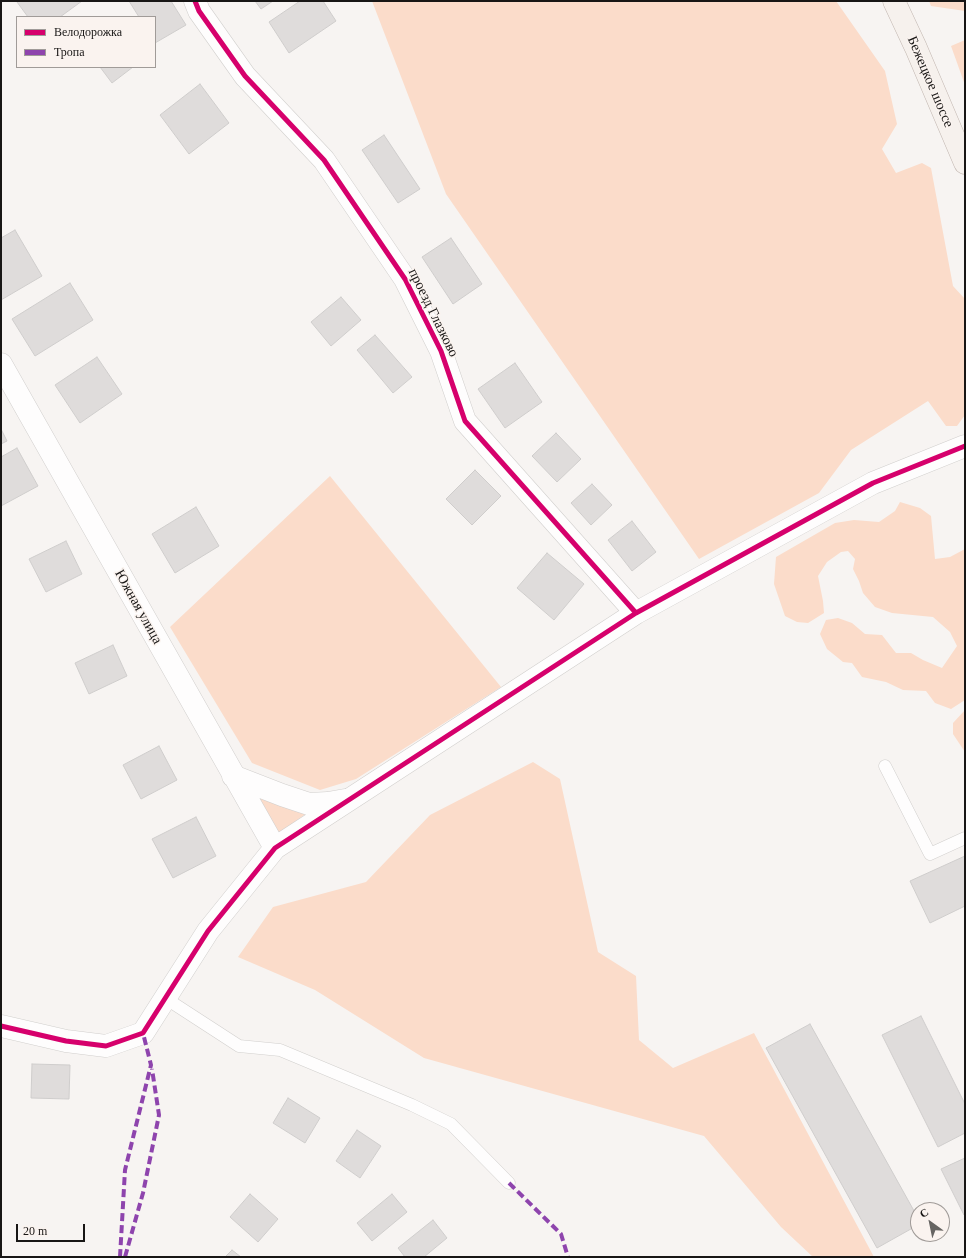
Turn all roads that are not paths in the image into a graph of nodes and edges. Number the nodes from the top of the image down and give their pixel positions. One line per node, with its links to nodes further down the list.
1 (195, 1): 6 (street, проезд Глазково)
2 (894, 1): 3 (main road, Бежецкое шоссе)
3 (965, 163)
4 (1, 364): 8 (street, Южная улица)
5 (965, 446): 6 (street)
6 (636, 613): 9 (street)
7 (885, 766): 10 (lane)
8 (233, 776): 9 (street); 11 (street, Южная улица)
9 (350, 799): 11 (street)
10 (965, 838)
11 (275, 848): 12 (street)
12 (165, 998): 13 (street); 14 (lane)
13 (1, 1026)
14 (510, 1183)

